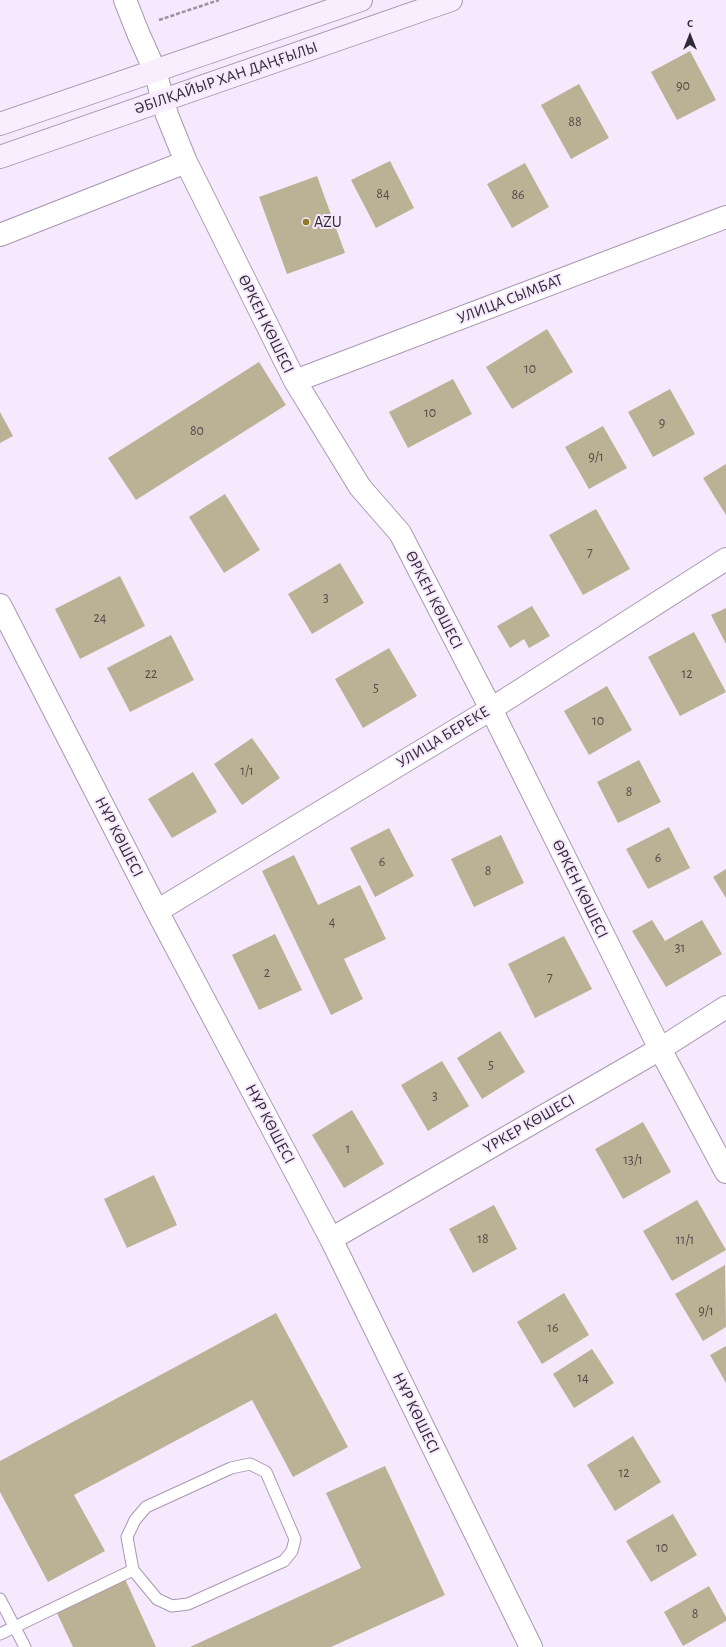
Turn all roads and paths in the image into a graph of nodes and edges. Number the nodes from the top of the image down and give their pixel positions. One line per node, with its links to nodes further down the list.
1 (125, 0): 5 (street, ӨРКЕН КӨШЕСІ)
2 (219, 0): 5 (path)
3 (360, 0): 6 (street, ӘБІЛҚАЙЫР ХАН ДАҢҒЫЛЫ)
4 (451, 0): 7 (street, ӘБІЛҚАЙЫР ХАН ДАҢҒЫЛЫ)
5 (146, 28): 6 (street, ӨРКЕН КӨШЕСІ)
6 (155, 71): 7 (street, ӨРКЕН КӨШЕСІ); 8 (street, ӘБІЛҚАЙЫР ХАН ДАҢҒЫЛЫ)
7 (163, 100): 9 (street, ӘБІЛҚАЙЫР ХАН ДАҢҒЫЛЫ); 10 (street, ӨРКЕН КӨШЕСІ)
8 (0, 124)
9 (0, 157)
10 (186, 162): 12 (street); 13 (street, ӨРКЕН КӨШЕСІ)
11 (726, 217): 13 (street, УЛИЦА СЫМБАТ)
12 (0, 235)
13 (295, 381): 16 (street, ӨРКЕН КӨШЕСІ)
14 (726, 559): 16 (street, УЛИЦА БЕРЕКЕ)
15 (0, 605): 17 (street, НҰР КӨШЕСІ)
16 (491, 709): 17 (street, УЛИЦА БЕРЕКЕ); 19 (street, ӨРКЕН КӨШЕСІ)
17 (157, 911): 21 (street, НҰР КӨШЕСІ)
18 (726, 1007): 19 (street, ҮРКЕР КӨШЕСІ)
19 (660, 1049): 20 (street, ӨРКЕН КӨШЕСІ); 21 (street, ҮРКЕР КӨШЕСІ)
20 (726, 1172)
21 (331, 1239): 27 (street, НҰР КӨШЕСІ)
22 (132, 1570): 22 (lane); 24 (lane)
23 (0, 1598): 24 (lane)
24 (14, 1627): 25 (lane); 26 (lane)
25 (0, 1634)
26 (25, 1647)
27 (531, 1647)

